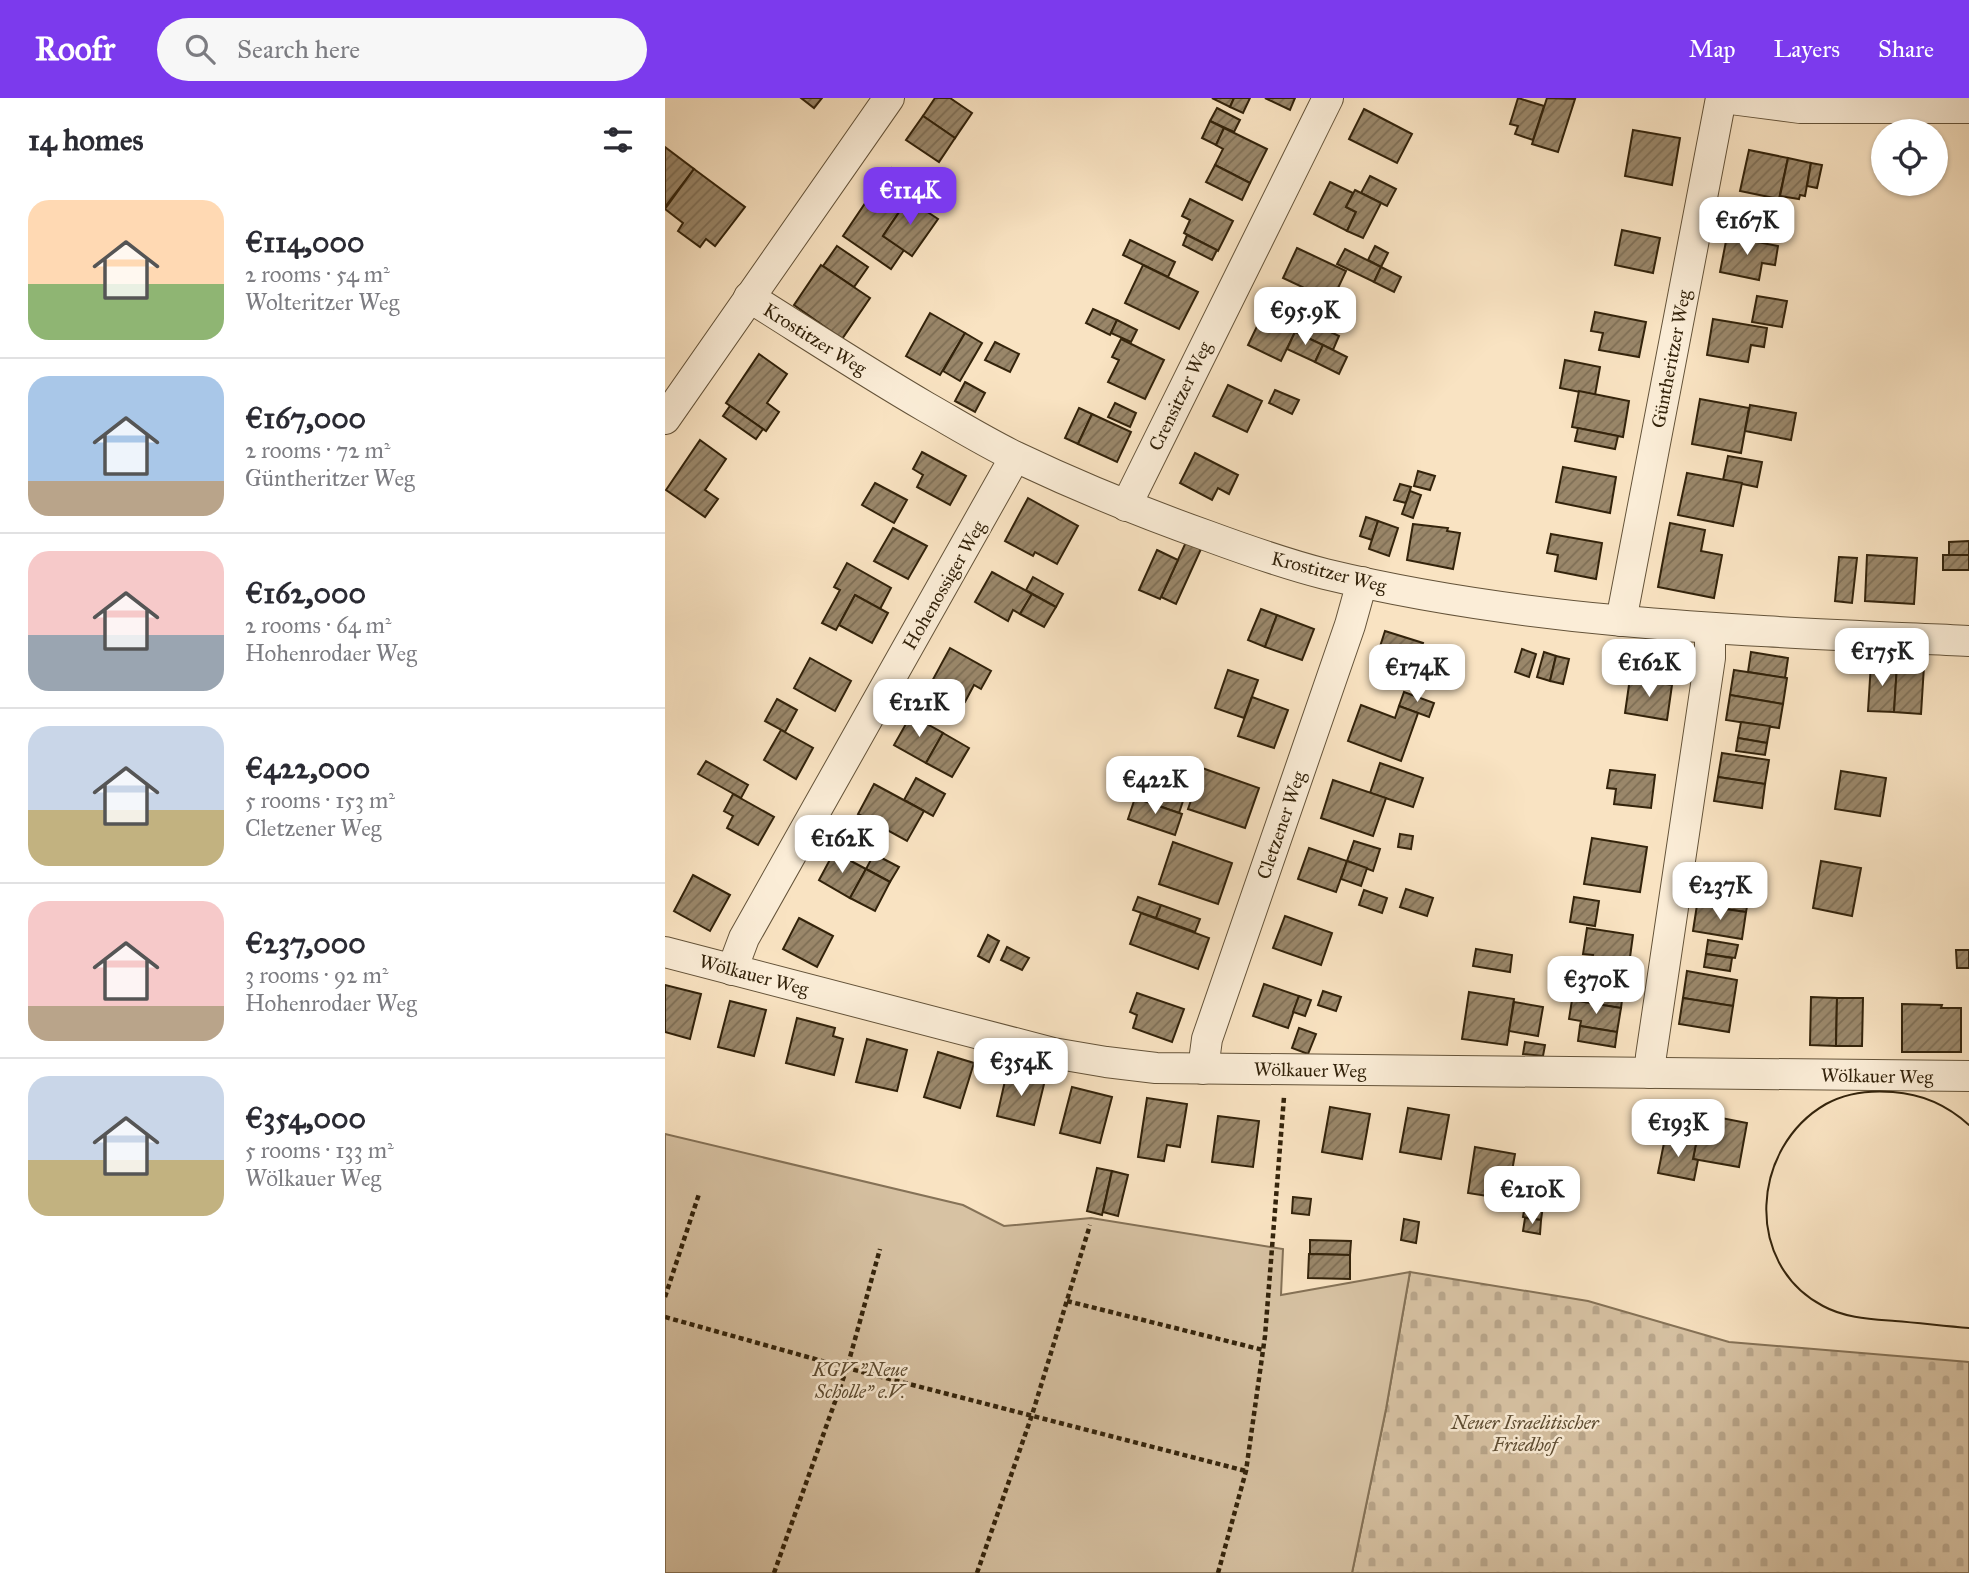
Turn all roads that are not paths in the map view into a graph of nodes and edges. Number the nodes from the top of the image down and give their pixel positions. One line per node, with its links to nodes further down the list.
1 (888, 98): 5 (street)
2 (1328, 98): 8 (street, Crensitzer Weg)
3 (1722, 98): 4 (street); 10 (street, Güntheritzer Weg)
4 (1969, 108)
5 (749, 298): 6 (street); 7 (street, Krostitzer Weg)
6 (665, 419)
7 (1015, 457): 8 (street, Krostitzer Weg); 14 (street, Hohenossiger Weg)
8 (1126, 506): 9 (street, Krostitzer Weg)
9 (1362, 582): 10 (street, Krostitzer Weg); 15 (street, Cletzener Weg)
10 (1621, 621): 11 (street, Krostitzer Weg)
11 (1710, 629): 12 (street, Krostitzer Weg); 16 (street)
12 (1969, 642)
13 (665, 952): 14 (street, Wölkauer Weg)
14 (732, 970): 15 (street, Wölkauer Weg)
15 (1203, 1069): 16 (street, Wölkauer Weg)
16 (1650, 1073): 17 (street, Wölkauer Weg)
17 (1969, 1076)

